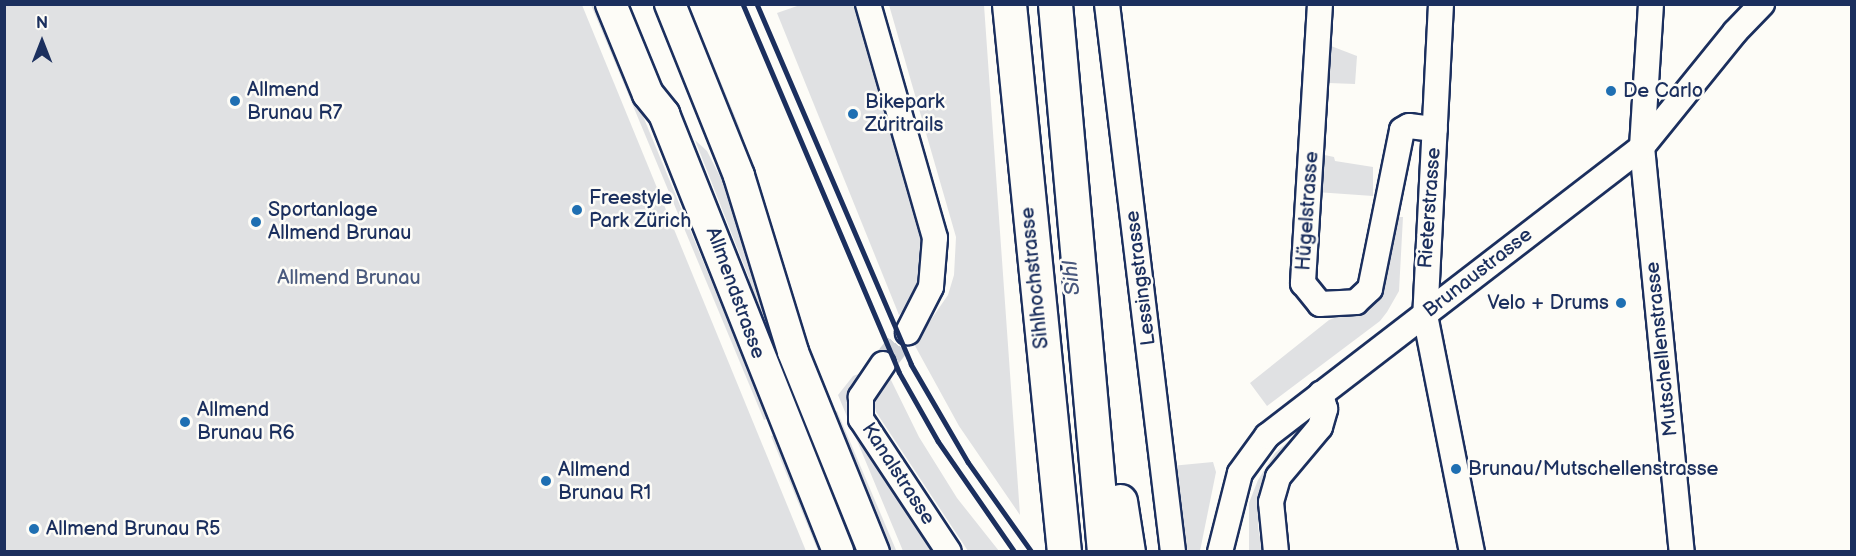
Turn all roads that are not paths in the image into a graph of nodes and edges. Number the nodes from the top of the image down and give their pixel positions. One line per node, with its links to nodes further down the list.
1 (611, 4): 19 (main road, Allmendstrasse)
2 (670, 4): 20 (main road, Allmendstrasse)
3 (868, 4): 15 (street)
4 (1009, 4): 18 (highway, Sihlhochstrasse)
5 (1055, 4): 13 (highway)
6 (1107, 4): 26 (street, Lessingstrasse)
7 (1320, 4): 11 (street, Hügelstrasse)
8 (1442, 4): 11 (street, Rieterstrasse)
9 (1651, 4): 12 (street, Mutschellenstrasse)
10 (1762, 4): 12 (street, Brunaustrasse)
11 (1435, 129): 14 (street, Rieterstrasse)
12 (1642, 147): 14 (street, Brunaustrasse); 30 (street, Mutschellenstrasse)
13 (1074, 224): 24 (highway); 25 (highway)
14 (1425, 315): 17 (street, Brunaustrasse); 29 (street, Rieterstrasse)
15 (908, 332)
16 (883, 364): 21 (street, Kanalstrasse)
17 (1321, 393): 27 (street, Brunaustrasse); 28 (street)
18 (1059, 514): 22 (highway); 23 (highway, Sihlhochstrasse)
19 (838, 552)
20 (874, 552)
21 (949, 552)
22 (1059, 552)
23 (1064, 552)
24 (1104, 552)
25 (1128, 552)
26 (1173, 552)
27 (1220, 552)
28 (1276, 552)
29 (1472, 552)
30 (1682, 552)

